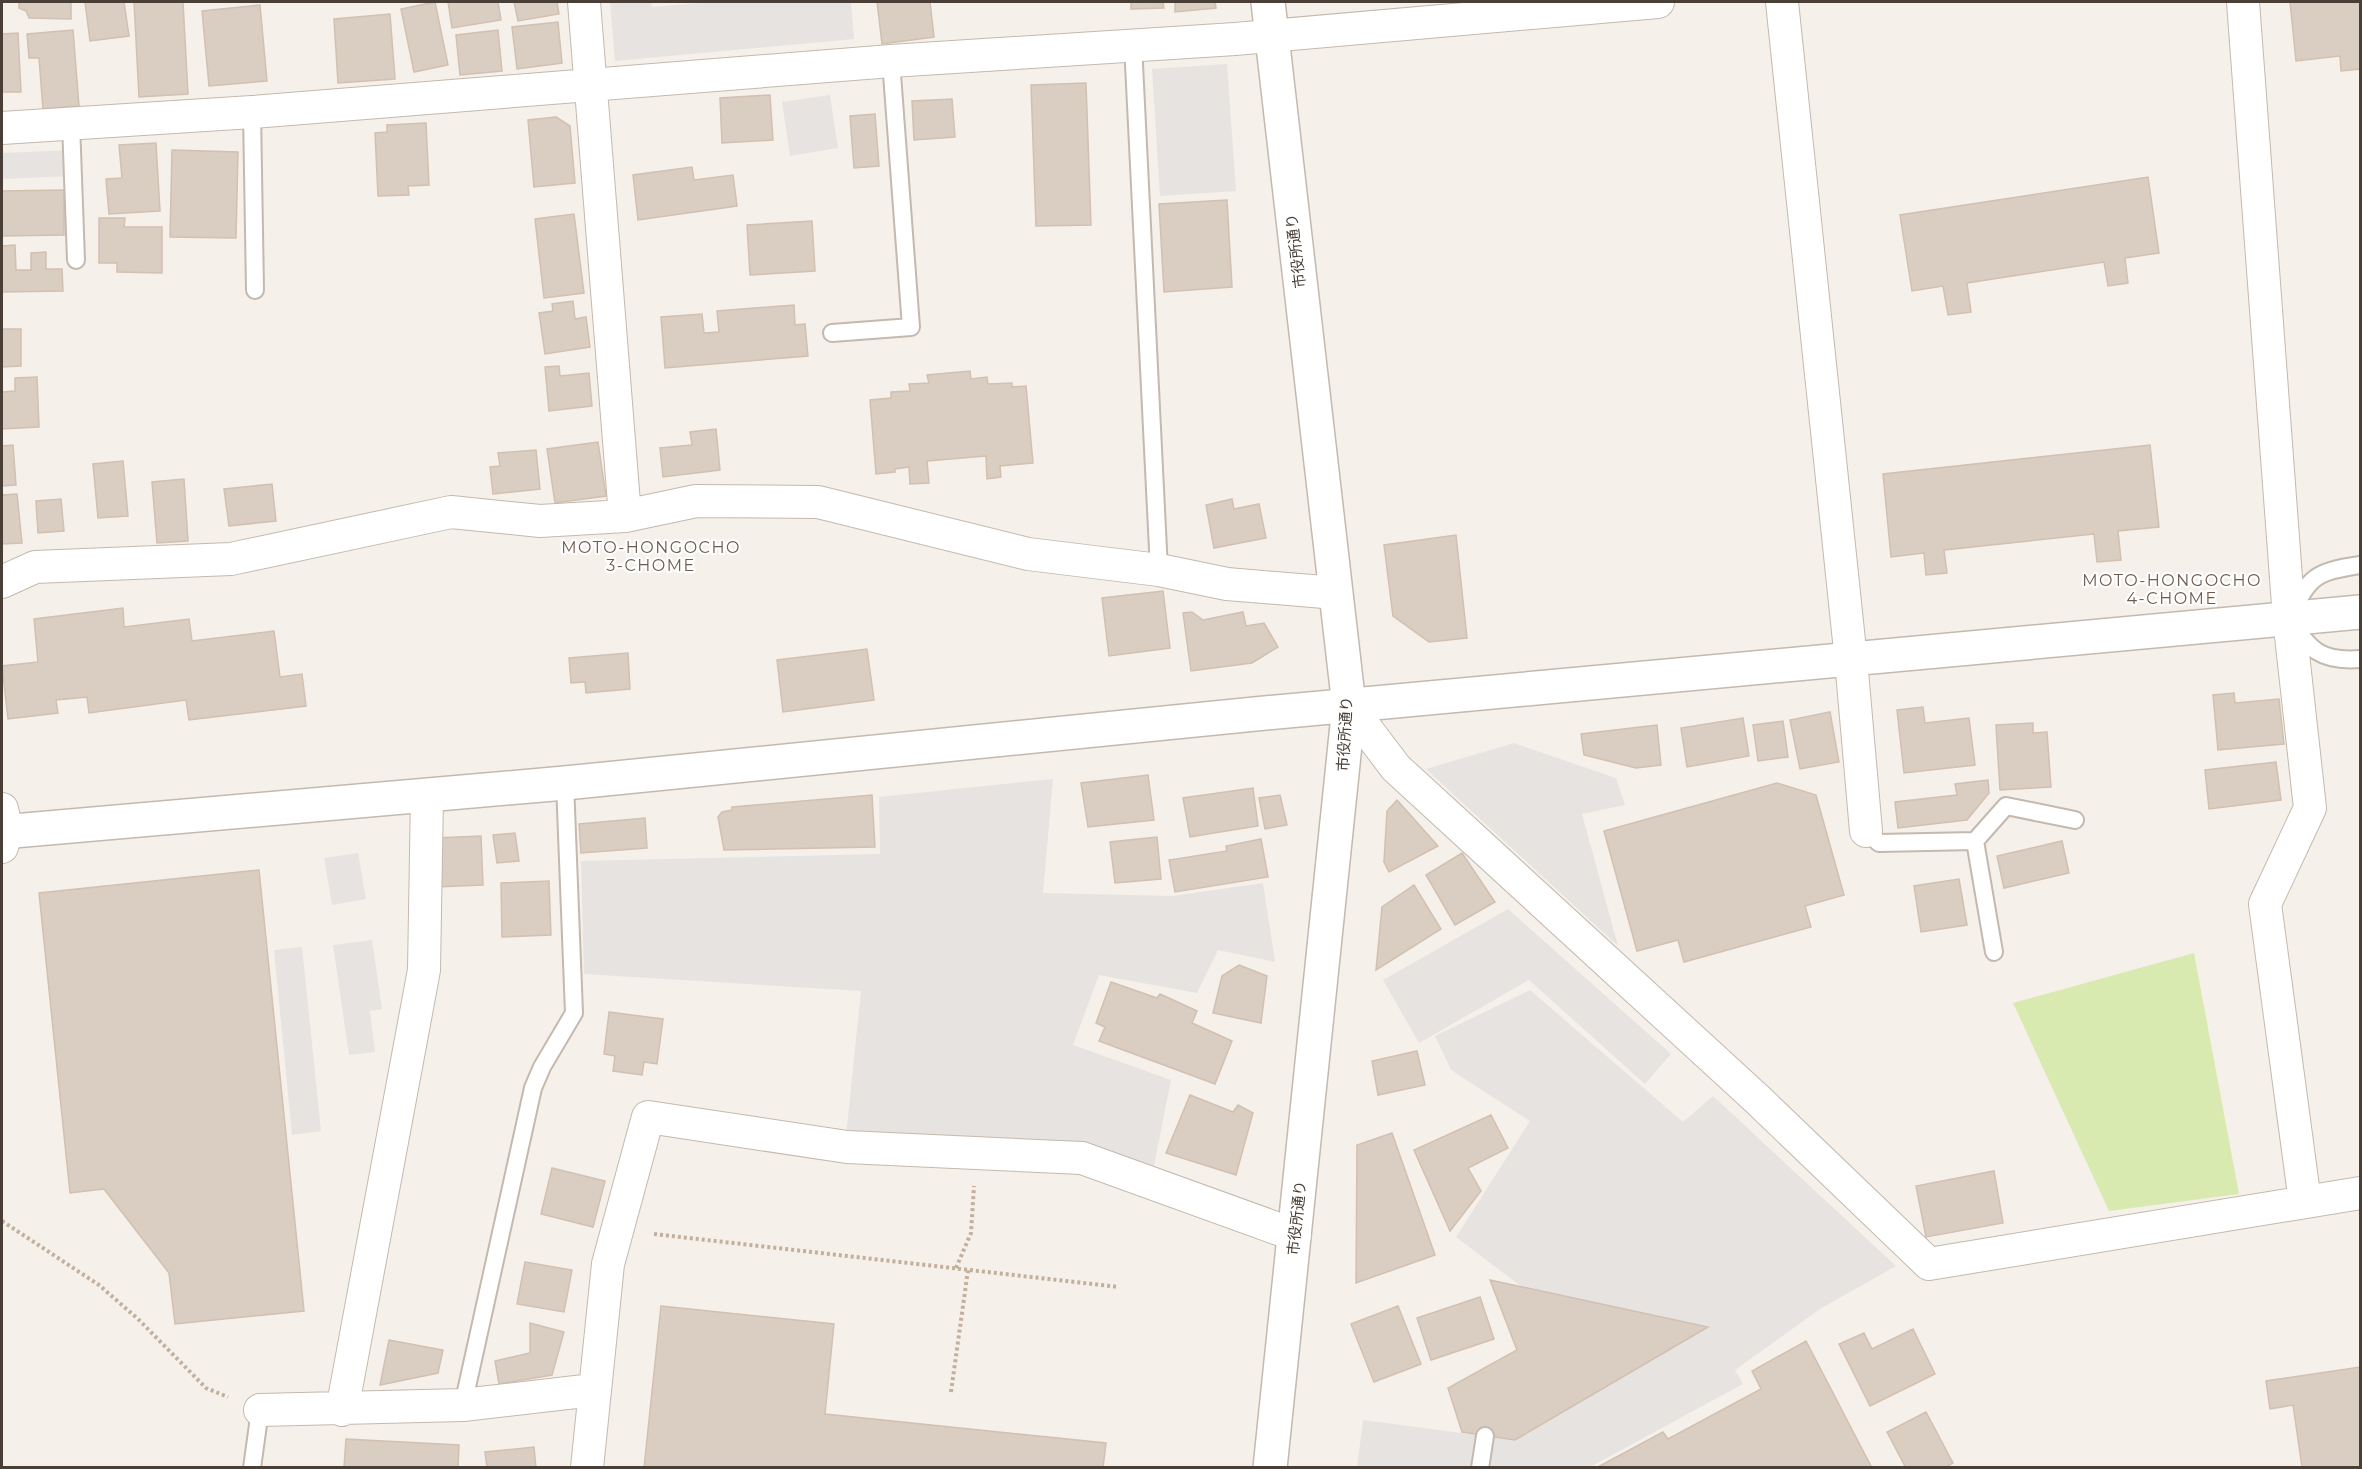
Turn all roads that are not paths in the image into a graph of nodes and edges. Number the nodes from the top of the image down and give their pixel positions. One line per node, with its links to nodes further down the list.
1 (584, 2): 9 (street)
2 (1268, 2): 6 (street, 市役所通り)
3 (1658, 2): 6 (street)
4 (1782, 2): 24 (street)
5 (2243, 2): 22 (street)
6 (1271, 36): 7 (street); 20 (street, 市役所通り)
7 (1134, 44): 8 (street); 18 (lane)
8 (891, 61): 9 (street); 15 (lane)
9 (591, 85): 10 (street); 16 (street)
10 (252, 112): 11 (street); 14 (lane)
11 (71, 123): 12 (street); 13 (lane)
12 (2, 128)
13 (76, 260)
14 (255, 290)
15 (832, 333)
16 (625, 516): 18 (street); 19 (street)
17 (2361, 565): 22 (lane)
18 (1159, 570): 20 (street)
19 (2, 582)
20 (1336, 592): 25 (street, 市役所通り)
21 (2361, 612): 22 (street)
22 (2289, 618): 23 (lane); 24 (street); 34 (street)
23 (2361, 658)
24 (1851, 660): 25 (street); 30 (street)
25 (1349, 706): 26 (street); 34 (street); 35 (street, 市役所通り)
26 (565, 783): 27 (street); 37 (lane)
27 (427, 795): 29 (street); 39 (street)
28 (2075, 820): 31 (lane)
29 (3, 830)
30 (1866, 831): 31 (lane)
31 (1975, 841): 32 (lane)
32 (1994, 952)
33 (2361, 1193): 34 (street)
34 (2305, 1202)
35 (1295, 1235): 36 (street); 43 (street, 市役所通り)
36 (593, 1390): 37 (street); 42 (street)
37 (463, 1405): 39 (street)
38 (260, 1410): 39 (street); 41 (lane)
39 (342, 1410)
40 (1485, 1436): 44 (lane)
41 (252, 1467)
42 (587, 1467)
43 (1270, 1467)
44 (1480, 1467)

